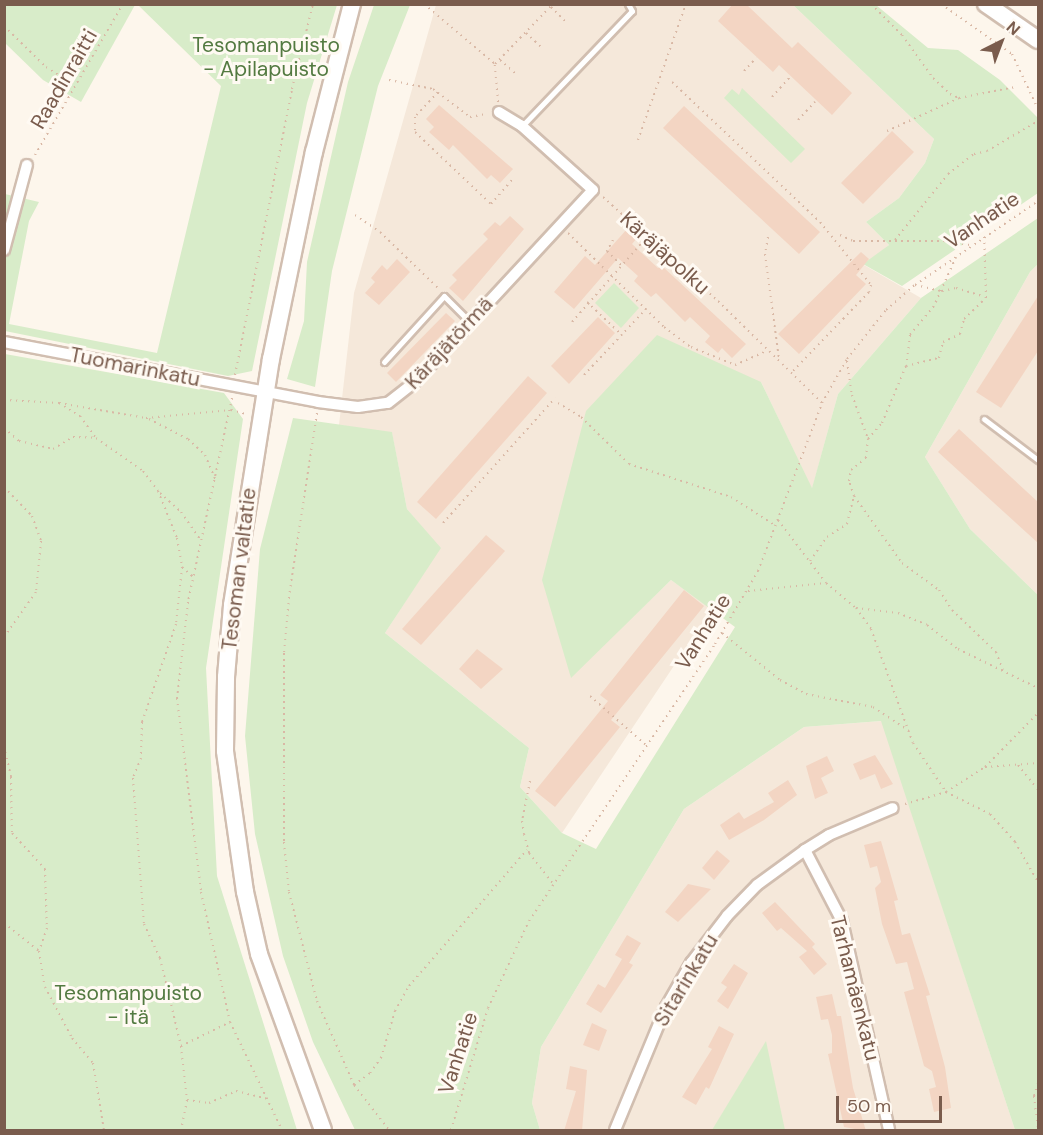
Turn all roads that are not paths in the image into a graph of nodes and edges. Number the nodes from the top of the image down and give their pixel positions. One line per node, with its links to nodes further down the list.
1 (352, 4): 13 (main road, Tesoman valtatie)
2 (628, 4): 7 (lane)
3 (986, 4): 4 (main road)
4 (1034, 38): 5 (lane)
5 (1038, 51)
6 (499, 112): 7 (street)
7 (522, 126): 10 (street, Käräjätörmä)
8 (27, 165): 9 (street)
9 (4, 250)
10 (470, 322): 12 (lane); 13 (street, Käräjätörmä)
11 (4, 342): 13 (street, Tuomarinkatu)
12 (384, 362)
13 (266, 392): 18 (main road, Tesoman valtatie)
14 (984, 419): 15 (lane)
15 (1038, 459)
16 (893, 808): 17 (street, Sitarinkatu)
17 (806, 850): 19 (street, Sitarinkatu); 20 (street, Tarhamäenkatu)
18 (322, 1131)
19 (615, 1131)
20 (889, 1131)

